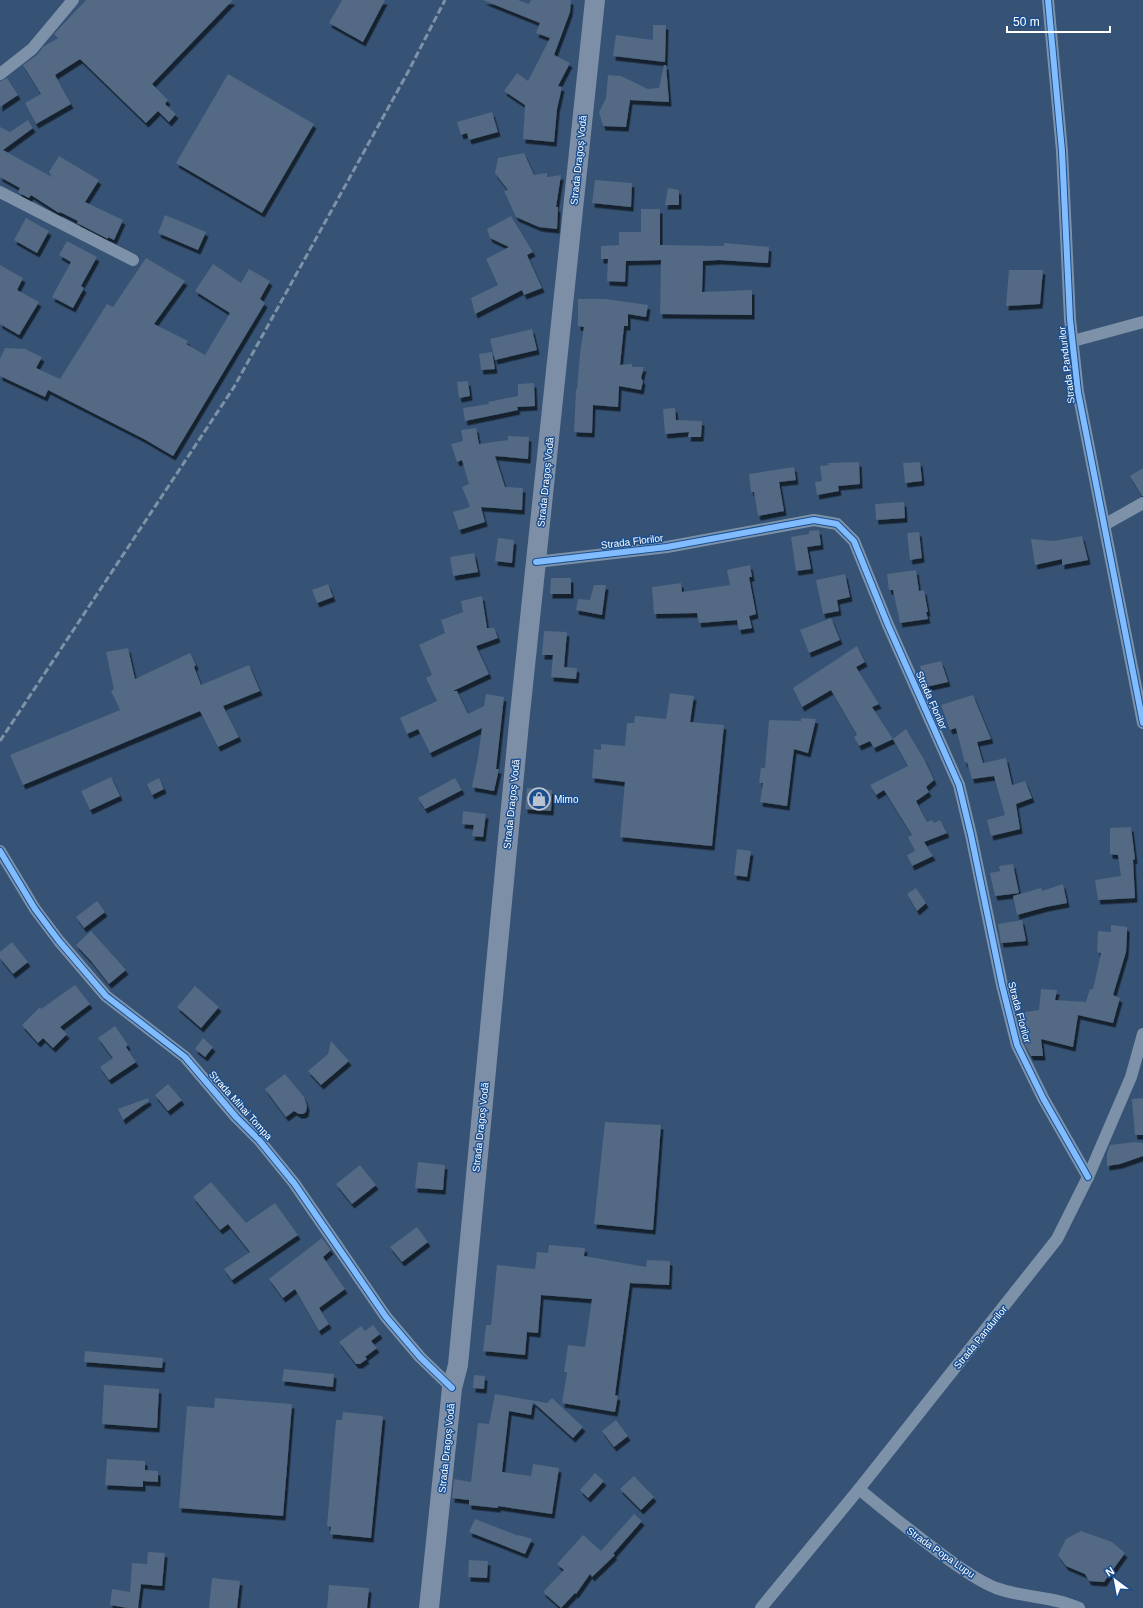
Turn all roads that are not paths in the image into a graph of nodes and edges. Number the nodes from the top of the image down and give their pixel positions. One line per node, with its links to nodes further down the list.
1 (73, 0): 4 (street)
2 (595, 0): 11 (main road, Strada Dragoș Vodă)
3 (1048, 0): 8 (street, Strada Pandurilor)
4 (0, 74)
5 (0, 192): 6 (street)
6 (133, 260)
7 (1143, 322): 8 (street)
8 (1073, 340): 10 (street, Strada Pandurilor)
9 (1143, 503): 10 (street)
10 (1104, 525): 12 (street, Strada Pandurilor)
11 (536, 562): 15 (street, Strada Florilor); 16 (main road, Strada Dragoș Vodă)
12 (1143, 723)
13 (0, 851): 16 (street, Strada Mihai Tompa)
14 (1143, 1034): 15 (street, Strada Pandurilor)
15 (1088, 1176): 17 (street, Strada Pandurilor)
16 (452, 1388): 18 (main road, Strada Dragoș Vodă)
17 (859, 1489): 19 (street, Strada Pandurilor); 20 (street, Strada Popa Lupu)
18 (429, 1608)
19 (761, 1608)
20 (1079, 1608)

